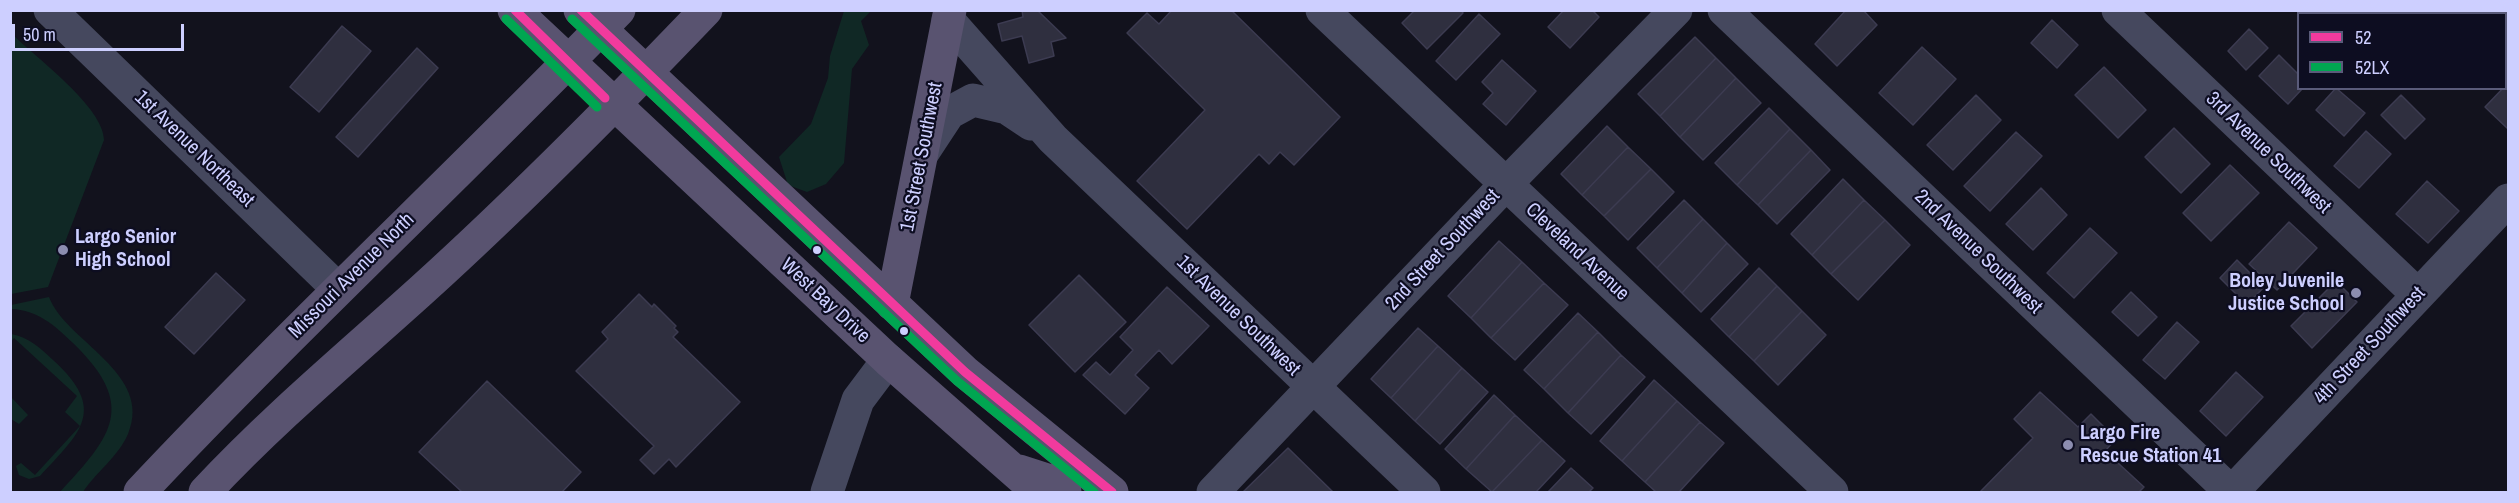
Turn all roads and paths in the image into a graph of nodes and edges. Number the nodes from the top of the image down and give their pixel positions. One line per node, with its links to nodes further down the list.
1 (50, 10): 17 (street, 1st Avenue Northeast)
2 (514, 10): 10 (main road, West Bay Drive)
3 (706, 10): 11 (main road)
4 (1322, 10): 15 (street, Cleveland Avenue)
5 (1676, 10): 15 (street, 2nd Street Southwest)
6 (1724, 10): 33 (street, 2nd Avenue Southwest)
7 (2118, 10): 18 (street, 3rd Avenue Southwest)
8 (949, 15): 13 (street, 1st Avenue Southwest); 14 (main road, 1st Street Southwest)
9 (600, 17): 10 (main road, Missouri Avenue North); 11 (main road)
10 (569, 64): 12 (main road, West Bay Drive); 17 (main road, Missouri Avenue North)
11 (646, 73): 12 (main road); 19 (main road)
12 (615, 107): 20 (main road, West Bay Drive); 25 (main road)
13 (1053, 139): 14 (street, 1st Avenue Southwest); 21 (street, 1st Avenue Southwest)
14 (922, 154): 19 (main road, 1st Street Southwest)
15 (1505, 184): 21 (street, 2nd Street Southwest); 32 (street, Cleveland Avenue)
16 (2508, 200): 18 (street, 4th Street Southwest)
17 (337, 288): 24 (main road, Missouri Avenue North)
18 (2418, 296): 33 (street, 4th Street Southwest)
19 (892, 304): 22 (main road)
20 (888, 360): 22 (main road); 23 (main road, West Bay Drive); 26 (street)
21 (1312, 387): 30 (street, 2nd Street Southwest); 31 (street, 1st Avenue Southwest)
22 (1056, 449): 29 (main road)
23 (1008, 468): 27 (main road, West Bay Drive); 28 (main road)
24 (140, 492)
25 (205, 492)
26 (827, 492)
27 (1038, 492)
28 (1065, 492)
29 (1112, 492)
30 (1214, 492)
31 (1424, 492)
32 (1832, 492)
33 (2232, 492)

